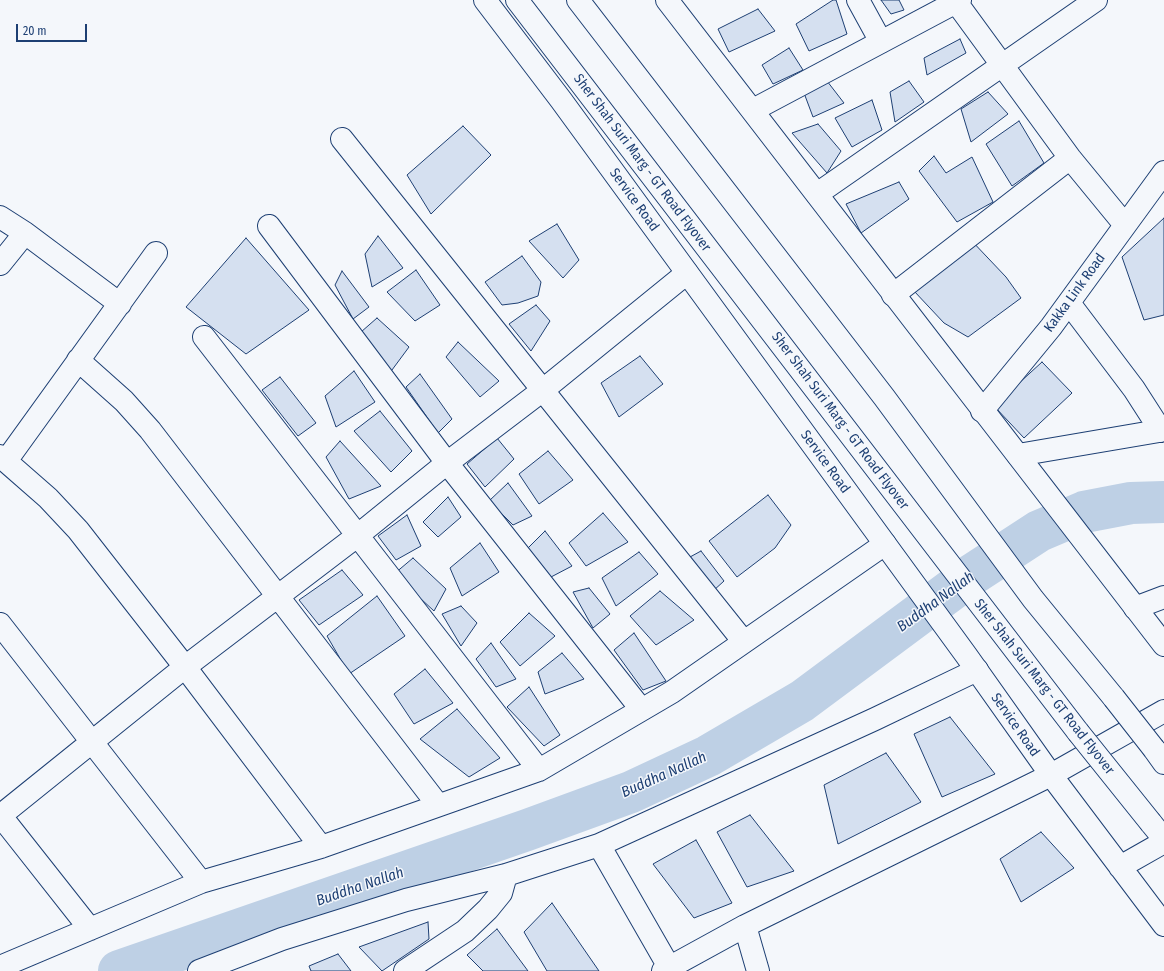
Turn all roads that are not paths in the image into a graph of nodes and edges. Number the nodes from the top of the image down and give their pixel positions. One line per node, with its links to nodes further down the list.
1 (485, 0): 21 (main road, Service Road)
2 (517, 0): 51 (main road, Sher Shah Suri Marg - GT Road Flyover, bridge)
3 (578, 0): 46 (main road, bridge)
4 (667, 0): 10 (main road)
5 (858, 0): 8 (main road)
6 (1096, 0): 9 (main road)
7 (958, 1): 8 (main road); 9 (main road)
8 (881, 42): 10 (main road)
9 (1002, 66): 12 (main road); 14 (main road)
10 (753, 110): 14 (main road)
11 (342, 139): 27 (main road)
12 (1070, 158): 16 (main road); 22 (main road)
13 (1164, 172): 16 (main road, Kakka Link Road)
14 (816, 194): 22 (main road)
15 (0, 217): 18 (main road)
16 (1125, 224): 23 (main road, Kakka Link Road)
17 (269, 226): 32 (main road)
18 (25, 233): 20 (main road); 24 (main road)
19 (156, 253): 24 (main road)
20 (0, 264)
21 (687, 273): 27 (main road); 34 (main road, Service Road)
22 (893, 295): 28 (main road)
23 (1069, 303): 28 (main road, Kakka Link Road); 29 (main road)
24 (120, 304): 26 (main road)
25 (204, 337): 33 (main road)
26 (78, 360): 31 (main road); 35 (main road)
27 (543, 390): 32 (main road); 39 (main road)
28 (982, 411): 30 (main road)
29 (1163, 431): 30 (main road)
30 (1018, 455): 37 (main road)
31 (3, 458): 42 (main road)
32 (446, 463): 33 (main road); 43 (main road)
33 (357, 536): 35 (main road); 47 (main road)
34 (885, 544): 39 (main road); 41 (main road, Service Road)
35 (277, 596): 42 (main road); 49 (main road)
36 (1164, 597): 37 (main road)
37 (1135, 608): 40 (main road)
38 (0, 624): 45 (main road)
39 (744, 642): 43 (main road)
40 (1164, 645)
41 (971, 663): 48 (main road, Service Road); 52 (main road)
42 (185, 668): 45 (main road); 53 (main road)
43 (641, 709): 47 (main road)
44 (1164, 710): 48 (main road)
45 (92, 744): 50 (main road); 56 (main road)
46 (1164, 763)
47 (539, 770): 49 (main road)
48 (1051, 775): 54 (main road, Service Road); 58 (main road)
49 (438, 805): 53 (main road)
50 (0, 816): 59 (main road)
51 (1164, 840): 54 (main road)
52 (599, 845): 55 (main road); 61 (main road)
53 (321, 847): 56 (main road)
54 (1120, 867): 57 (main road, Service Road)
55 (506, 875): 62 (main road); 63 (main road)
56 (201, 882): 59 (main road)
57 (1164, 925)
58 (745, 926): 61 (main road); 64 (main road)
59 (90, 929): 60 (main road)
60 (0, 966)
61 (666, 969)
62 (200, 971)
63 (405, 971)
64 (758, 971)

